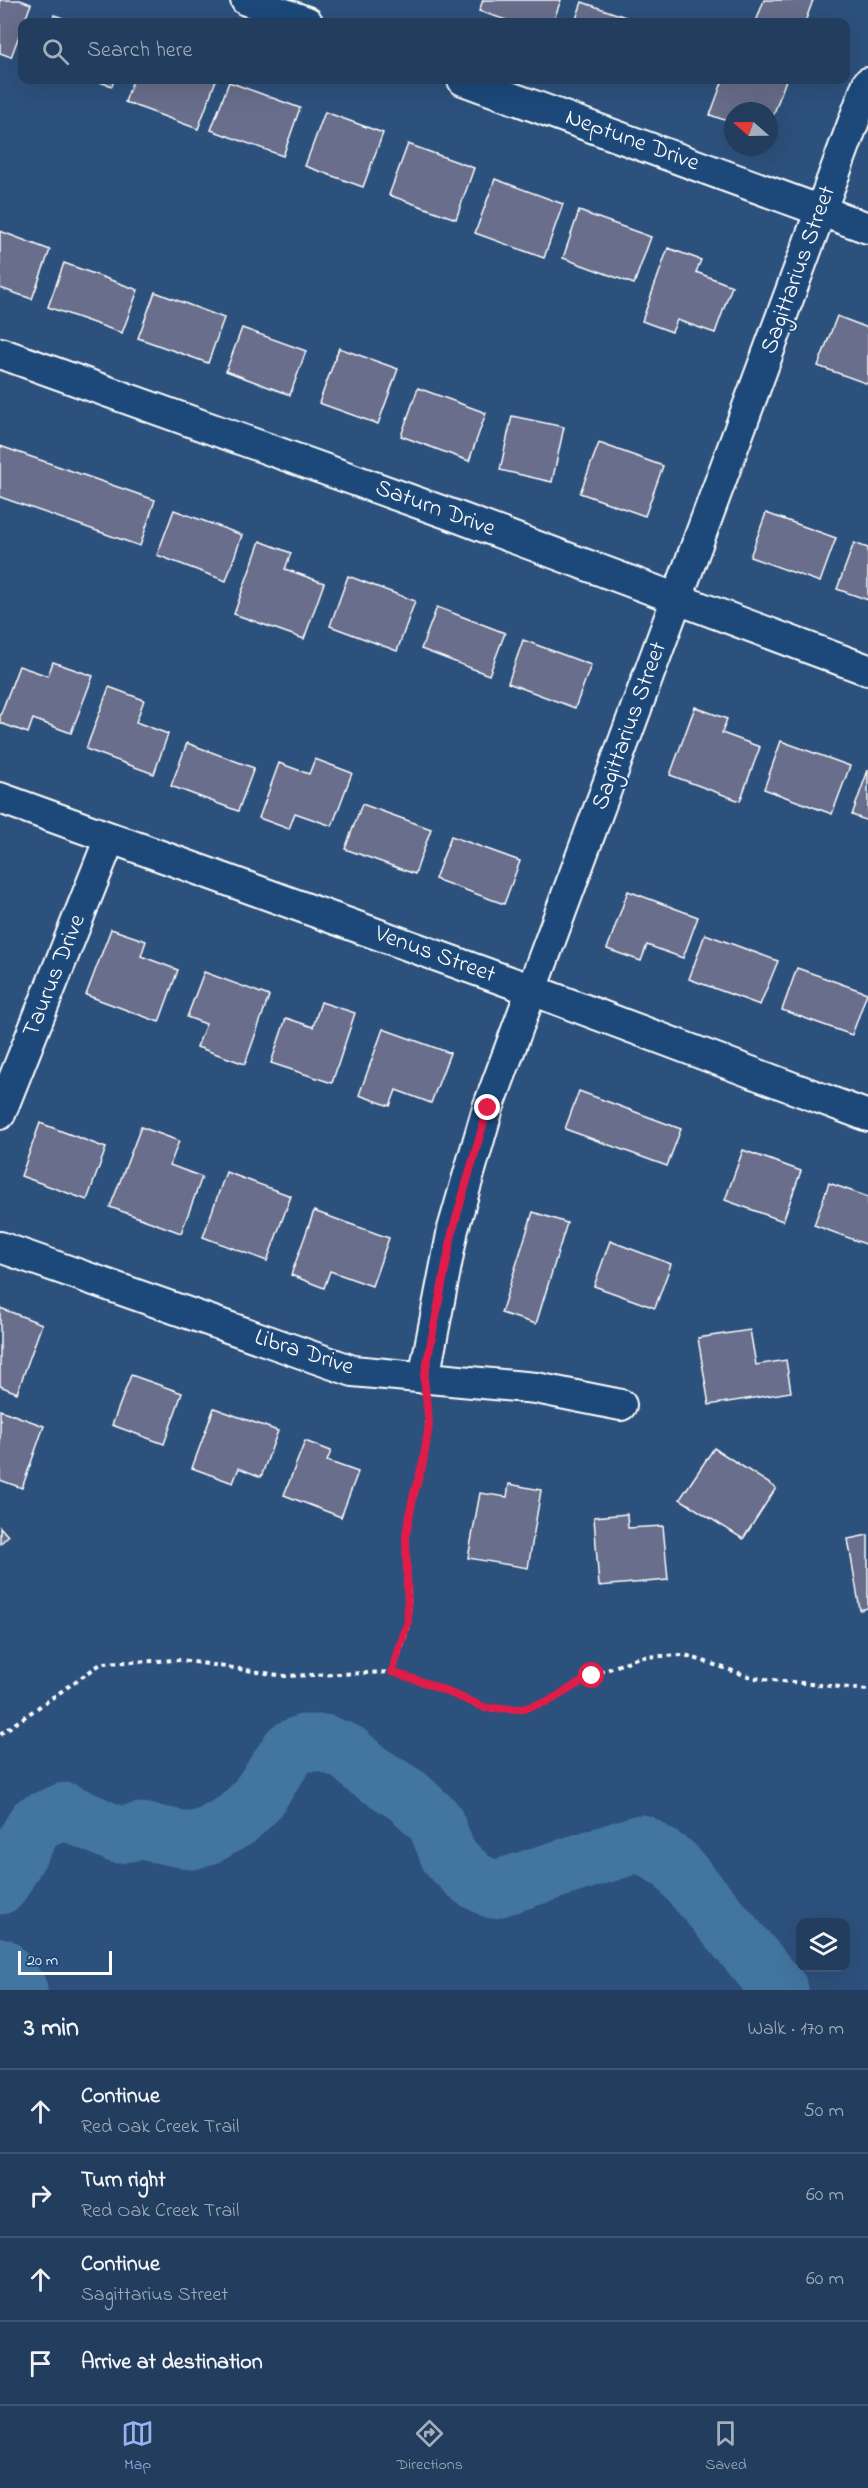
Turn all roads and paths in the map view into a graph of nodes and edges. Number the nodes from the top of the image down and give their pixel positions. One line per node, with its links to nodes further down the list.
1 (246, 0): 2 (street)
2 (296, 18)
3 (868, 83): 5 (street, Sagittarius Street)
4 (474, 84): 5 (street, Neptune Drive)
5 (821, 211): 6 (street, Neptune Drive); 8 (street, Sagittarius Street)
6 (868, 228)
7 (0, 353): 8 (street, Saturn Drive)
8 (676, 600): 9 (street, Saturn Drive); 12 (street, Sagittarius Street)
9 (868, 670)
10 (0, 798): 11 (street, Venus Street)
11 (110, 838): 12 (street, Venus Street); 13 (street, Taurus Drive)
12 (532, 990): 14 (street, Venus Street); 16 (street, Sagittarius Street)
13 (0, 1114)
14 (868, 1116)
15 (0, 1247): 16 (street, Libra Drive)
16 (424, 1378): 17 (street, Libra Drive); 18 (path)
17 (621, 1405)
18 (392, 1672): 19 (path); 20 (path)
19 (868, 1689)
20 (0, 1734)

